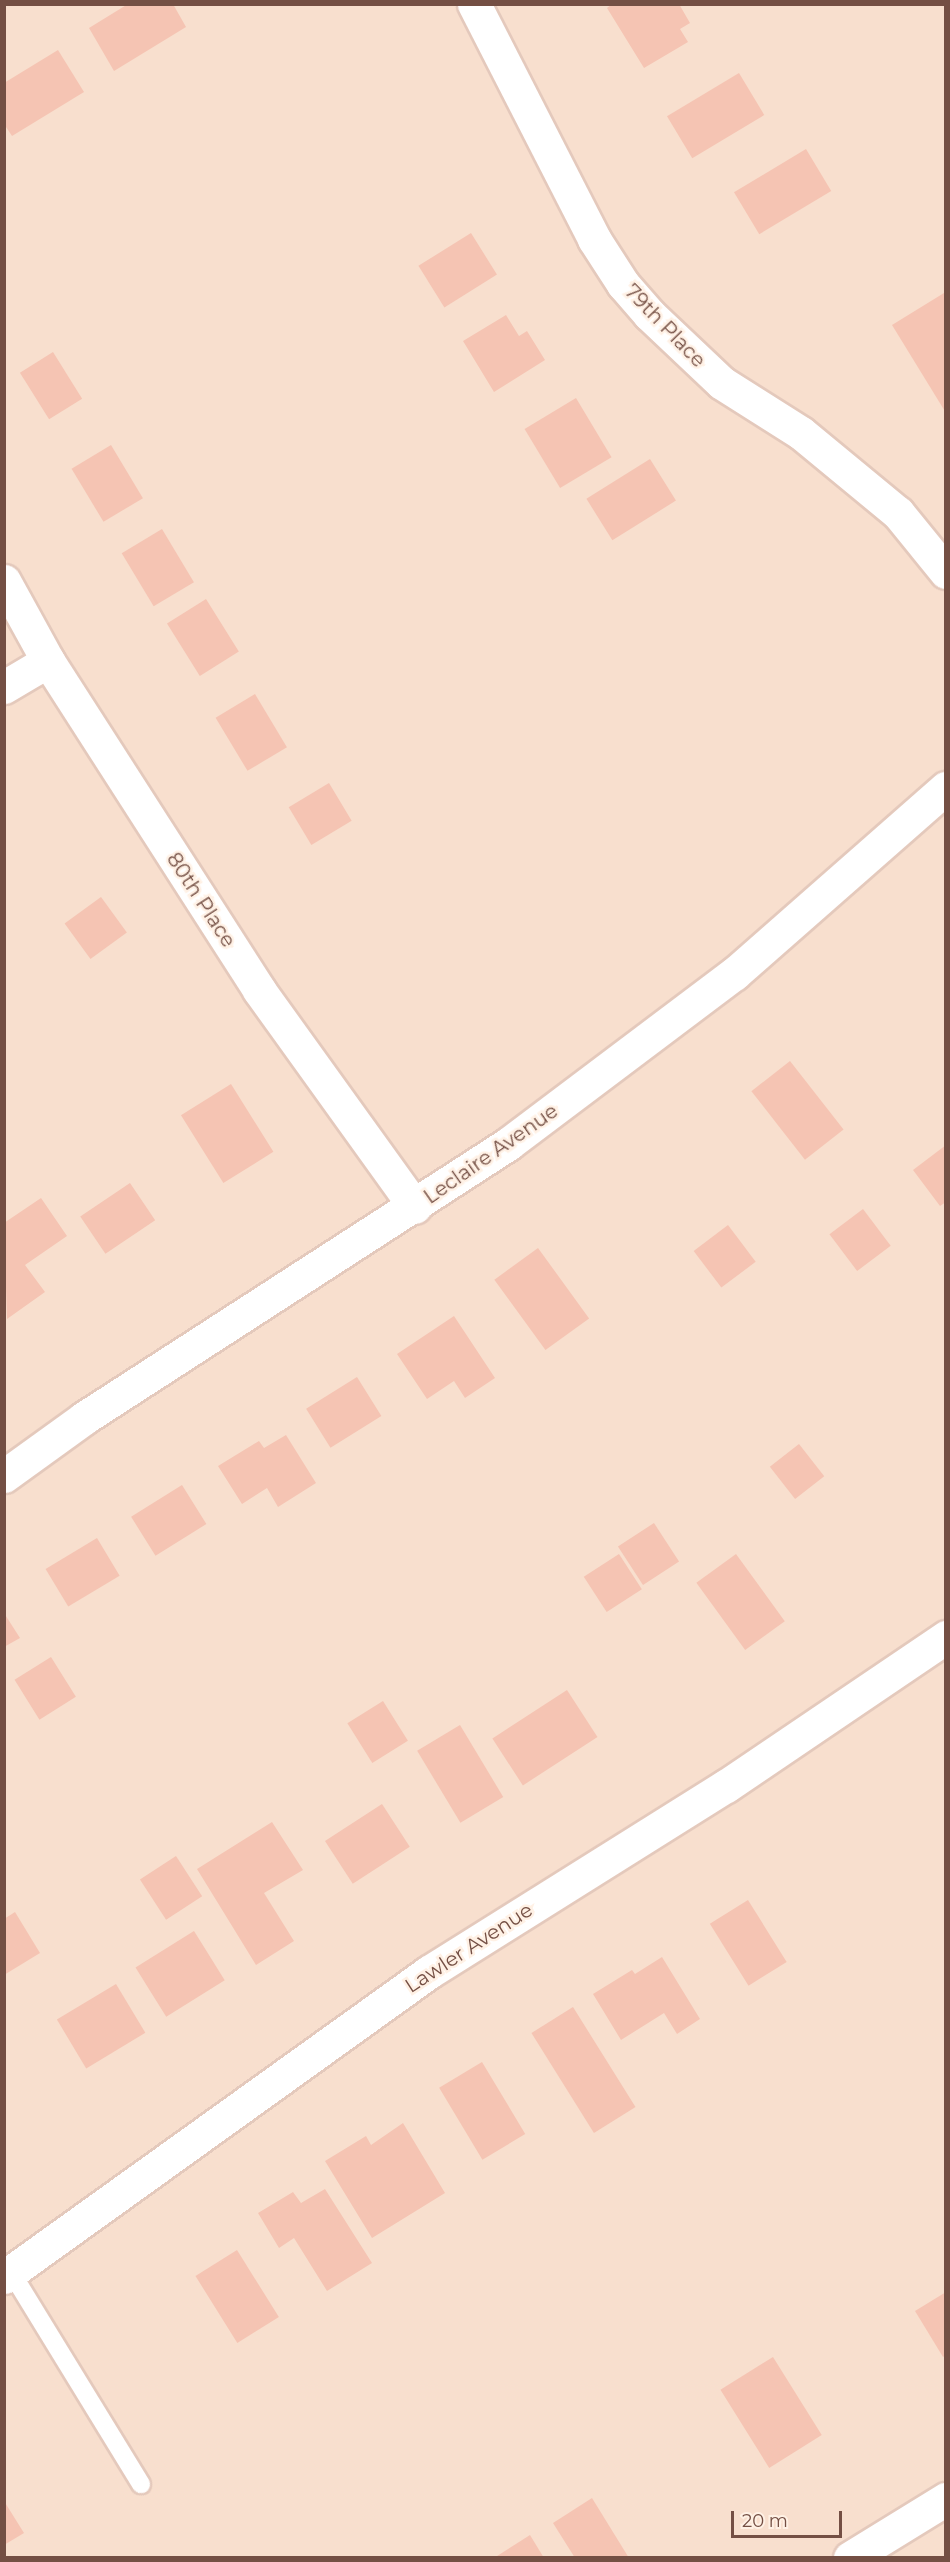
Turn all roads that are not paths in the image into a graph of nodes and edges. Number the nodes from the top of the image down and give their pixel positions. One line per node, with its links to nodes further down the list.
1 (474, 4): 2 (street, 79th Place)
2 (945, 572)
3 (4, 581): 4 (street, 80th Place)
4 (48, 661): 5 (street); 7 (street, 80th Place)
5 (4, 687)
6 (945, 788): 7 (street, Leclaire Avenue)
7 (414, 1207): 8 (street, Leclaire Avenue)
8 (4, 1476)
9 (945, 1637): 10 (street, Lawler Avenue)
10 (8, 2274): 11 (lane)
11 (141, 2484)
12 (945, 2499): 13 (street)
13 (850, 2558)

